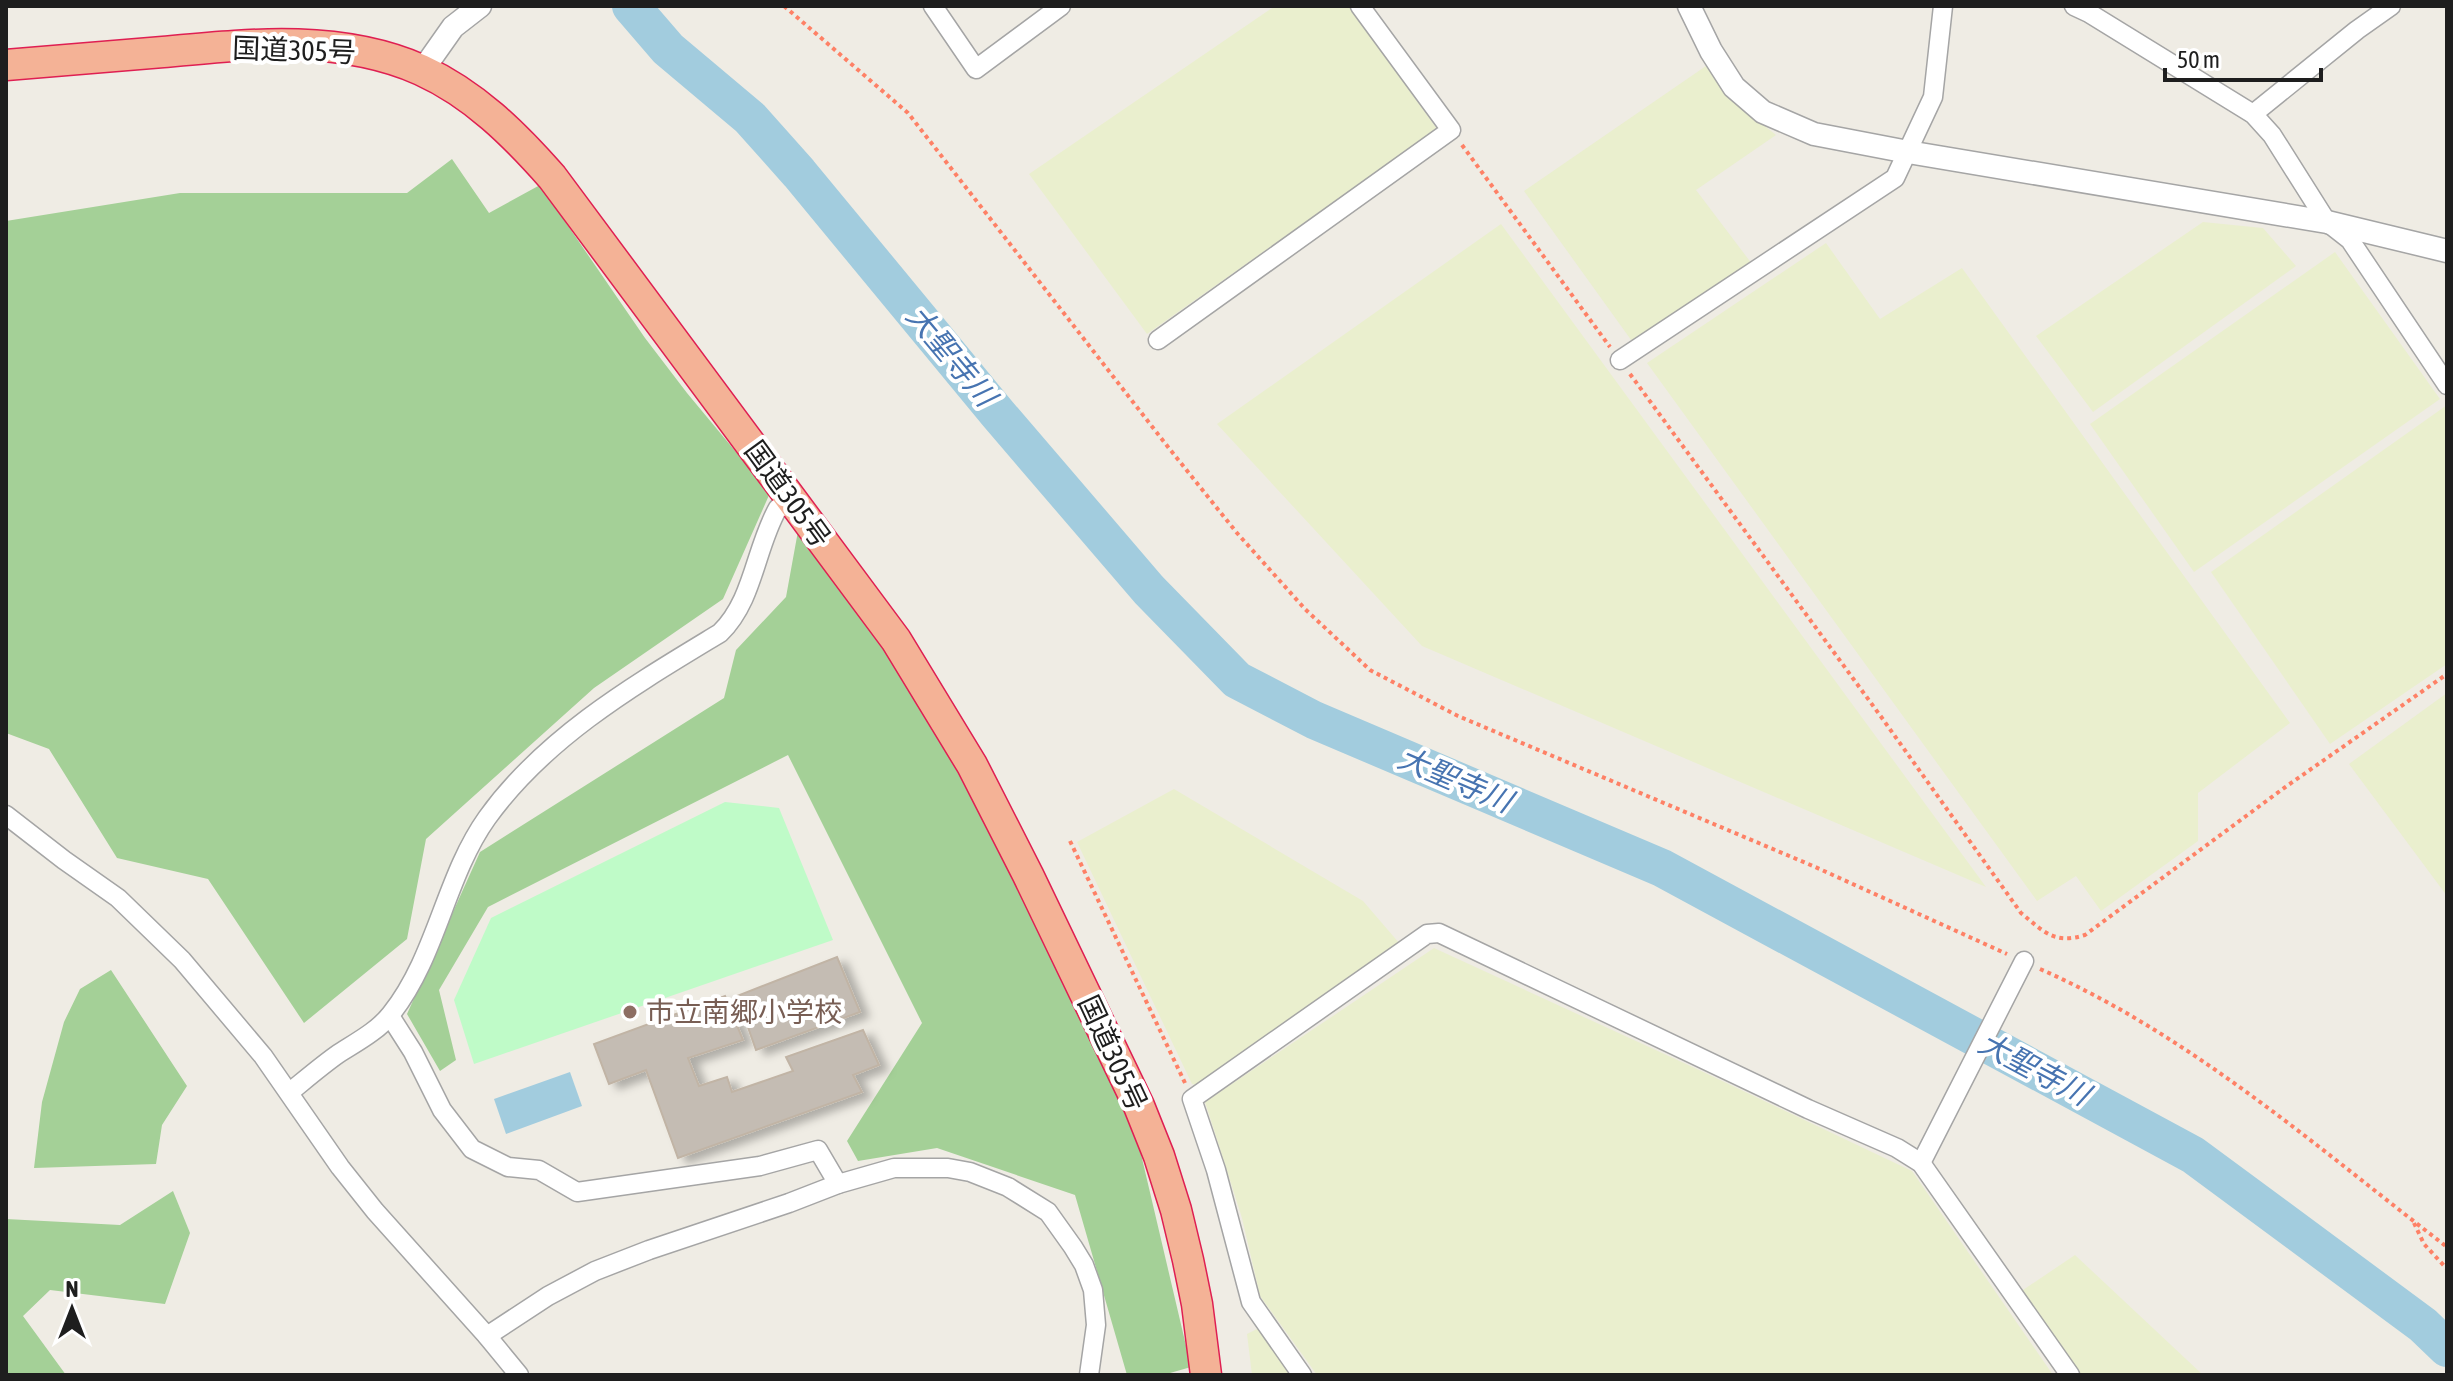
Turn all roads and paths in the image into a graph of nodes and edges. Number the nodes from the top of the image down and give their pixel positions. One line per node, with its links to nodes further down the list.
1 (480, 6): 11 (street)
2 (784, 6): 24 (path)
3 (933, 6): 4 (street)
4 (1061, 6)
5 (1360, 6): 13 (street)
6 (1689, 6): 14 (street)
7 (1943, 6): 14 (street)
8 (2391, 6): 12 (street)
9 (2085, 8): 12 (street)
10 (6, 65): 11 (highway, 国道305号)
11 (422, 71): 20 (highway, 国道305号)
12 (2253, 114): 15 (street)
13 (1451, 130): 17 (street); 18 (path)
14 (1908, 152): 15 (street); 18 (street)
15 (2327, 222): 16 (street); 19 (street)
16 (2447, 251)
17 (1158, 340)
18 (1620, 360): 21 (path)
19 (2447, 385)
20 (795, 504): 25 (street); 36 (highway, 国道305号)
21 (2447, 674)
22 (6, 815): 26 (street)
23 (1070, 841): 27 (path)
24 (2024, 961): 28 (street); 30 (path)
25 (390, 1016): 26 (street); 29 (street)
26 (290, 1092): 33 (street)
27 (1192, 1099): 28 (street); 37 (street)
28 (1921, 1163): 38 (street)
29 (838, 1184): 33 (street); 35 (street)
30 (2413, 1221): 31 (path); 32 (path)
31 (2447, 1247)
32 (2447, 1269)
33 (487, 1336): 34 (street)
34 (519, 1375)
35 (1089, 1375)
36 (1206, 1375)
37 (1302, 1375)
38 (2070, 1375)

